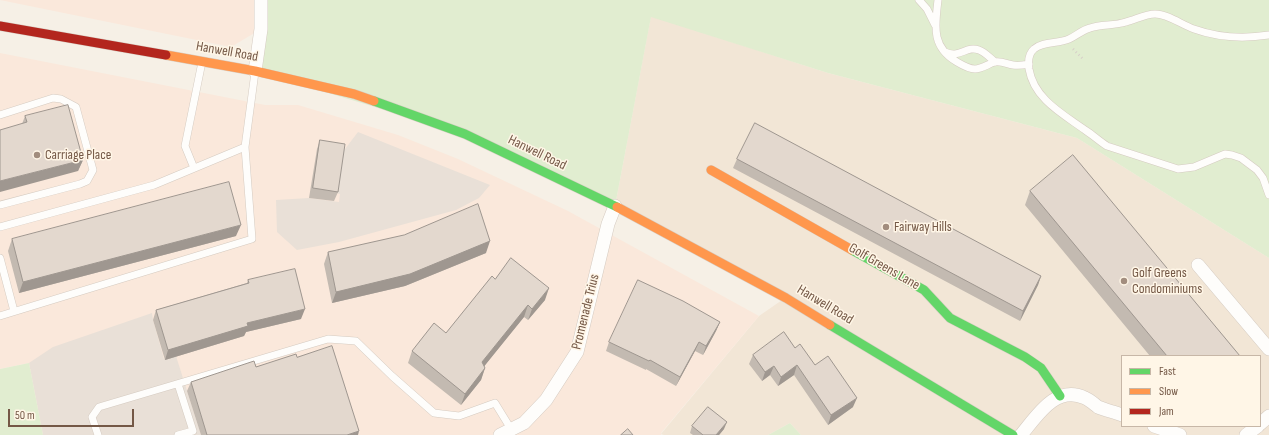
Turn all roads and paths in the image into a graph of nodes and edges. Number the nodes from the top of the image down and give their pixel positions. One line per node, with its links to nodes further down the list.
1 (261, 0): 13 (street)
2 (919, 0): 4 (lane)
3 (938, 0): 4 (lane)
4 (935, 25): 7 (lane)
5 (0, 26): 10 (main road, Hanwell Road)
6 (1269, 36): 12 (lane)
7 (944, 52): 11 (lane); 11 (lane)
8 (1075, 52): 9 (path)
9 (1084, 60)
10 (202, 62): 13 (main road, Hanwell Road); 16 (lane)
11 (995, 62): 12 (lane)
12 (1029, 64): 18 (lane)
13 (255, 71): 15 (lane); 20 (main road, Hanwell Road)
14 (0, 115): 19 (lane)
15 (245, 147): 16 (lane); 24 (lane)
16 (194, 168): 21 (lane)
17 (711, 170): 28 (main road, Golf Greens Lane)
18 (1269, 195)
19 (0, 205)
20 (615, 206): 34 (street, Promenade Trius); 37 (main road, Hanwell Road)
21 (0, 227)
22 (0, 258): 24 (lane)
23 (1198, 265): 26 (street)
24 (14, 311): 25 (lane)
25 (0, 316)
26 (1269, 349)
27 (178, 384): 34 (lane); 35 (lane); 36 (lane)
28 (1060, 396): 29 (street); 38 (street)
29 (1121, 415)
30 (1269, 416): 31 (street)
31 (1261, 423)
32 (1157, 427): 39 (street)
33 (1257, 427): 40 (street)
34 (506, 432)
35 (98, 435)
36 (178, 435)
37 (1013, 435)
38 (1021, 435)
39 (1180, 435)
40 (1246, 435)

